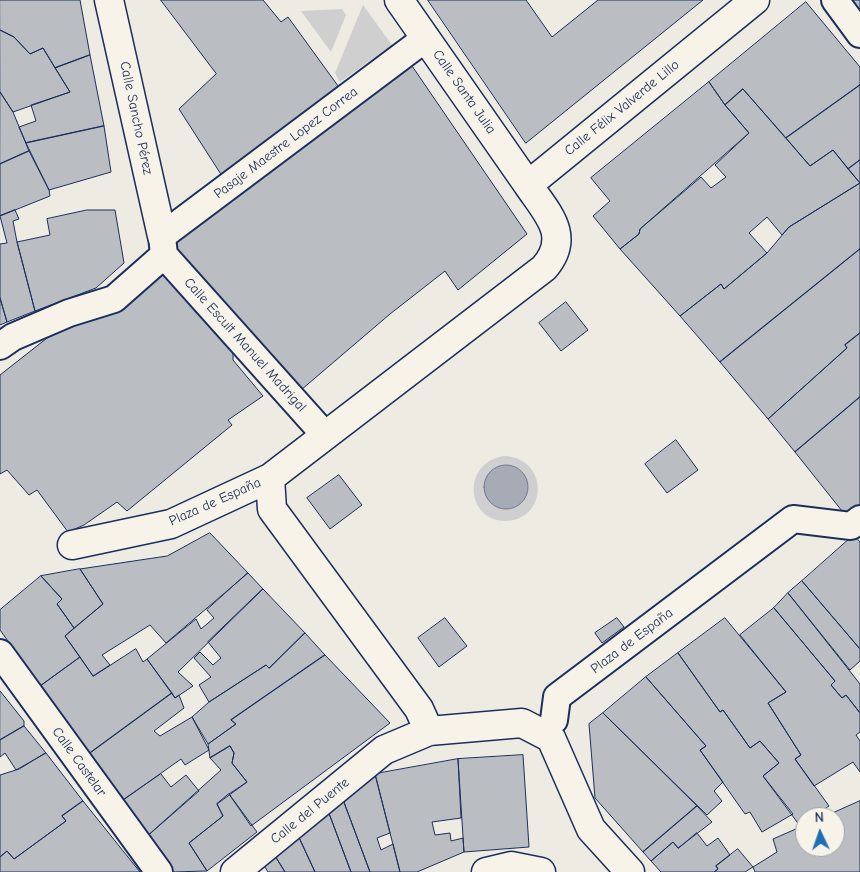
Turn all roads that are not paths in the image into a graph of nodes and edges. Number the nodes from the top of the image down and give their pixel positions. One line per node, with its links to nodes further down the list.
1 (110, 0): 8 (street, Calle Sancho Pérez)
2 (399, 0): 6 (street, Calle Santa Julia)
3 (755, 0): 7 (street, Calle Félix Valverde Lillo)
4 (835, 0): 5 (street)
5 (860, 34)
6 (426, 38): 7 (street, Calle Santa Julia); 8 (street, Pasaje Maestre Lopez Correa)
7 (528, 185): 10 (street, Plaza de España)
8 (163, 246): 9 (street, Pasaje Maestre Lopez Correa); 10 (street, Calle Escult Manuel Madrigal)
9 (0, 346)
10 (326, 435): 11 (street, Plaza de España)
11 (270, 478): 13 (street, Plaza de España); 16 (street, Plaza de España)
12 (855, 522): 15 (street, Plaza de España)
13 (72, 545)
14 (0, 653): 17 (street, Calle Castelar)
15 (552, 729): 16 (street); 21 (street)
16 (429, 731): 18 (street, Calle del Puente)
17 (159, 872)
18 (235, 872)
19 (486, 872): 20 (street)
20 (541, 872)
21 (630, 872)

